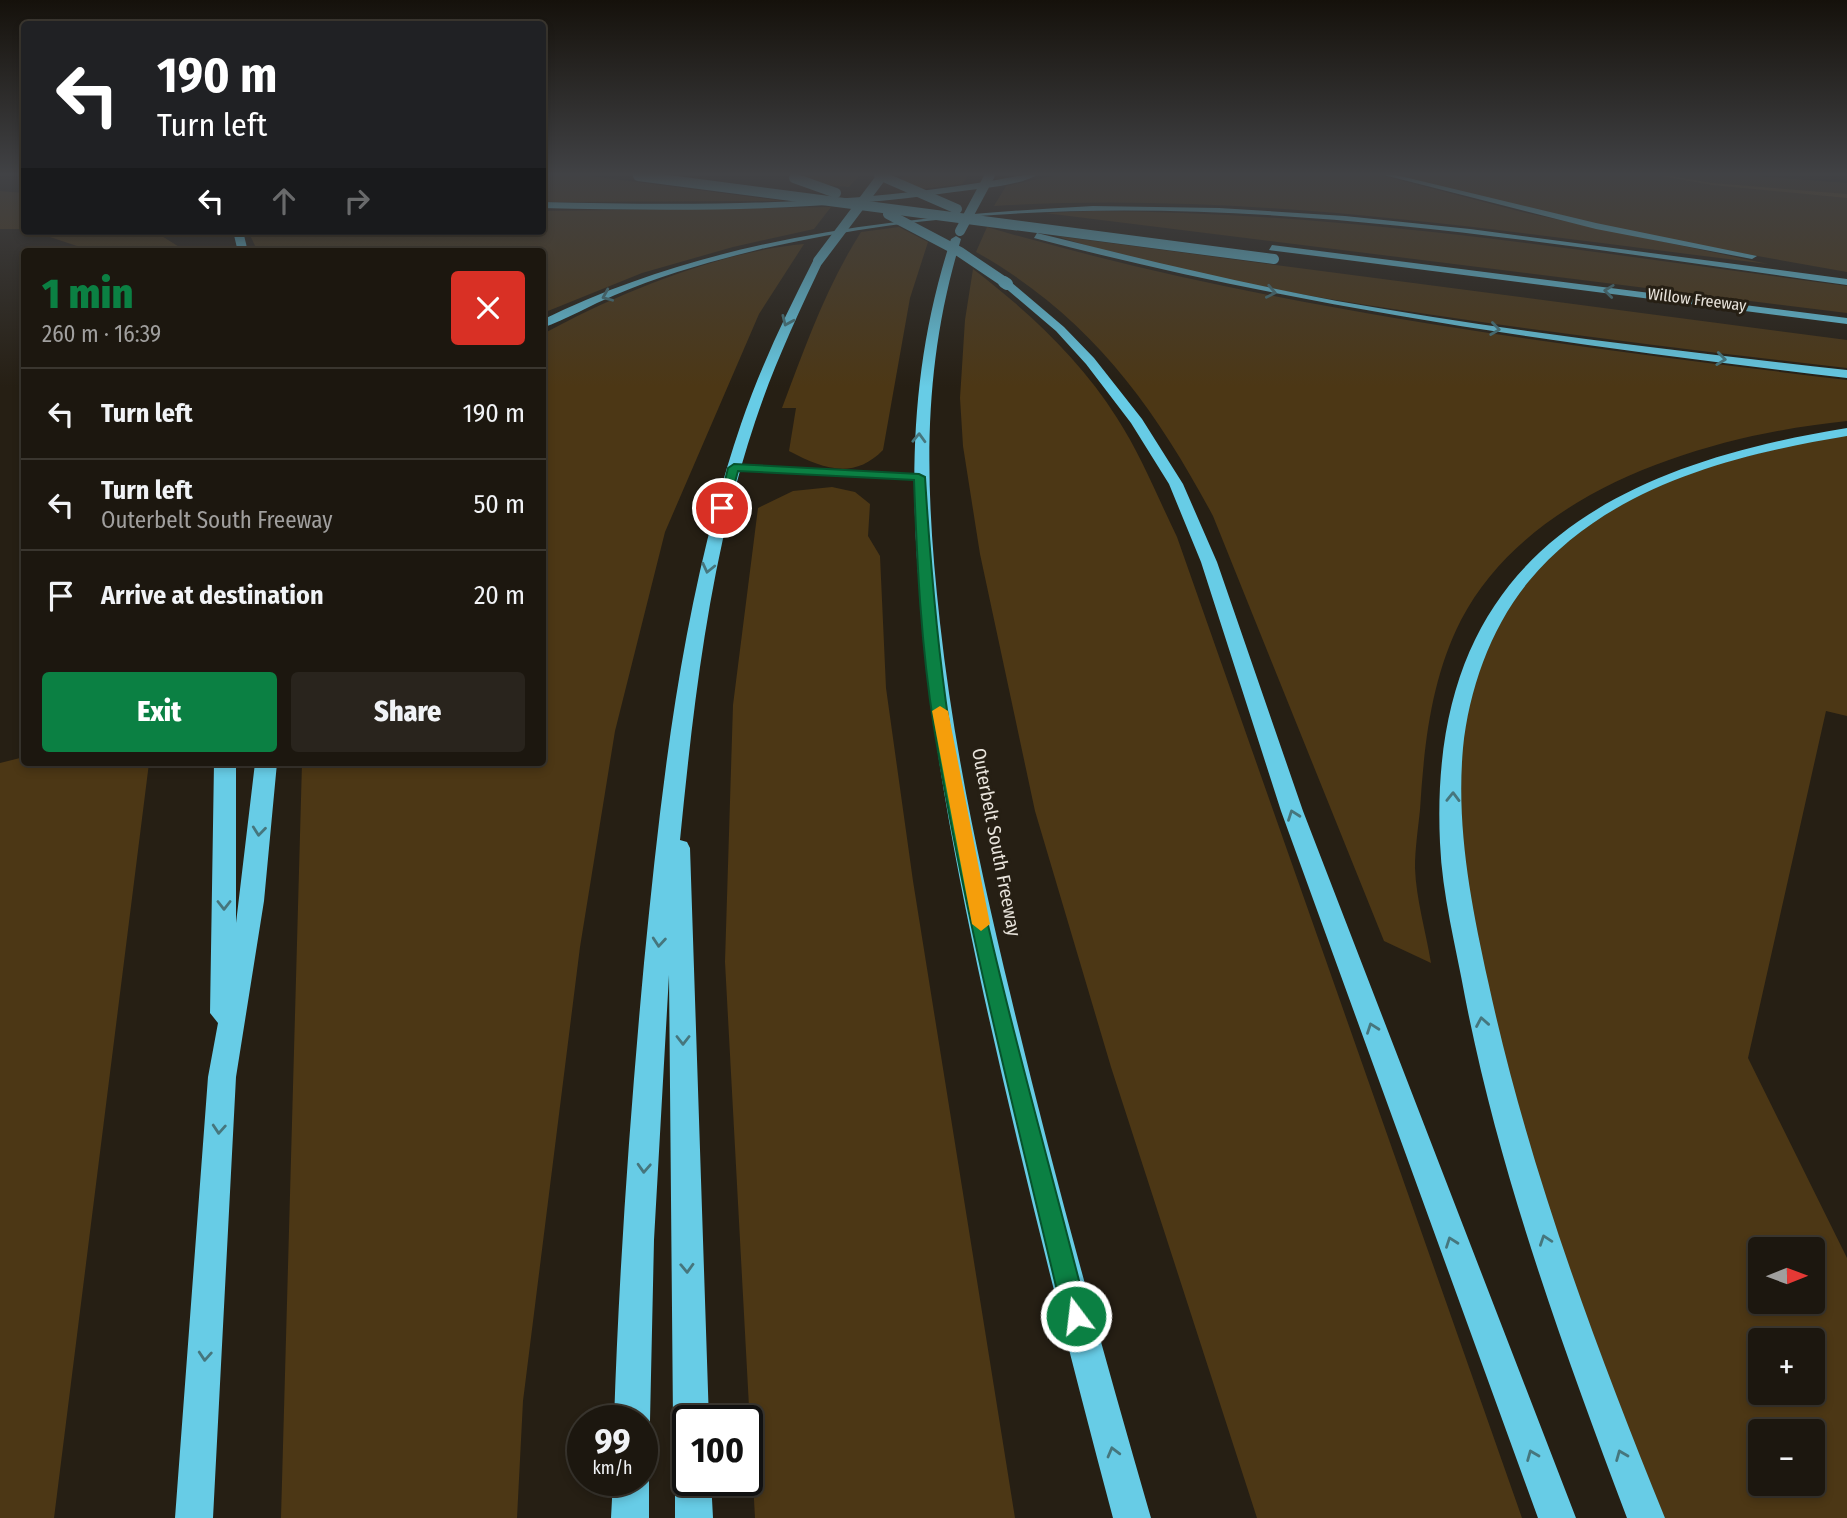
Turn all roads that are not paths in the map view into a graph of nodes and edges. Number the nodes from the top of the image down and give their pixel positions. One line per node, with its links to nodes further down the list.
1 (764, 246): 17 (highway, one-way to 17)
2 (829, 246): 20 (highway, one-way to 20, bridge)
3 (948, 246): 34 (highway, one-way to 3, bridge)
4 (954, 246): 21 (highway, Outerbelt South Freeway, one-way to 4, bridge)
5 (1075, 246): 18 (highway, one-way to 18, bridge)
6 (1207, 246): 10 (highway, Willow Freeway, bridge)
7 (1213, 246): 10 (highway, Willow Freeway, bridge)
8 (1563, 246): 14 (highway, one-way to 8)
9 (1699, 246): 11 (highway)
10 (1273, 254): 15 (highway, Willow Freeway); 16 (highway, Willow Freeway, one-way to 10)
11 (1768, 259)
12 (1780, 261): 13 (highway)
13 (1847, 272)
14 (1847, 282)
15 (1599, 302)
16 (1847, 321)
17 (546, 323)
18 (1847, 374)
19 (1847, 432): 35 (highway, one-way to 19)
20 (734, 468): 21 (lane); 22 (highway, one-way to 22)
21 (919, 477): 33 (highway, Outerbelt South Freeway, one-way to 21)
22 (676, 751): 26 (highway, one-way to 26); 27 (highway, one-way to 27)
23 (225, 766): 25 (highway, one-way to 25)
24 (266, 766): 25 (highway, one-way to 25)
25 (222, 1077): 30 (highway, one-way to 30)
26 (633, 1405)
27 (691, 1405)
28 (631, 1496): 31 (highway)
29 (693, 1496): 32 (highway)
30 (194, 1518)
31 (630, 1518)
32 (694, 1518)
33 (1132, 1518)
34 (1557, 1518)
35 (1646, 1518)

